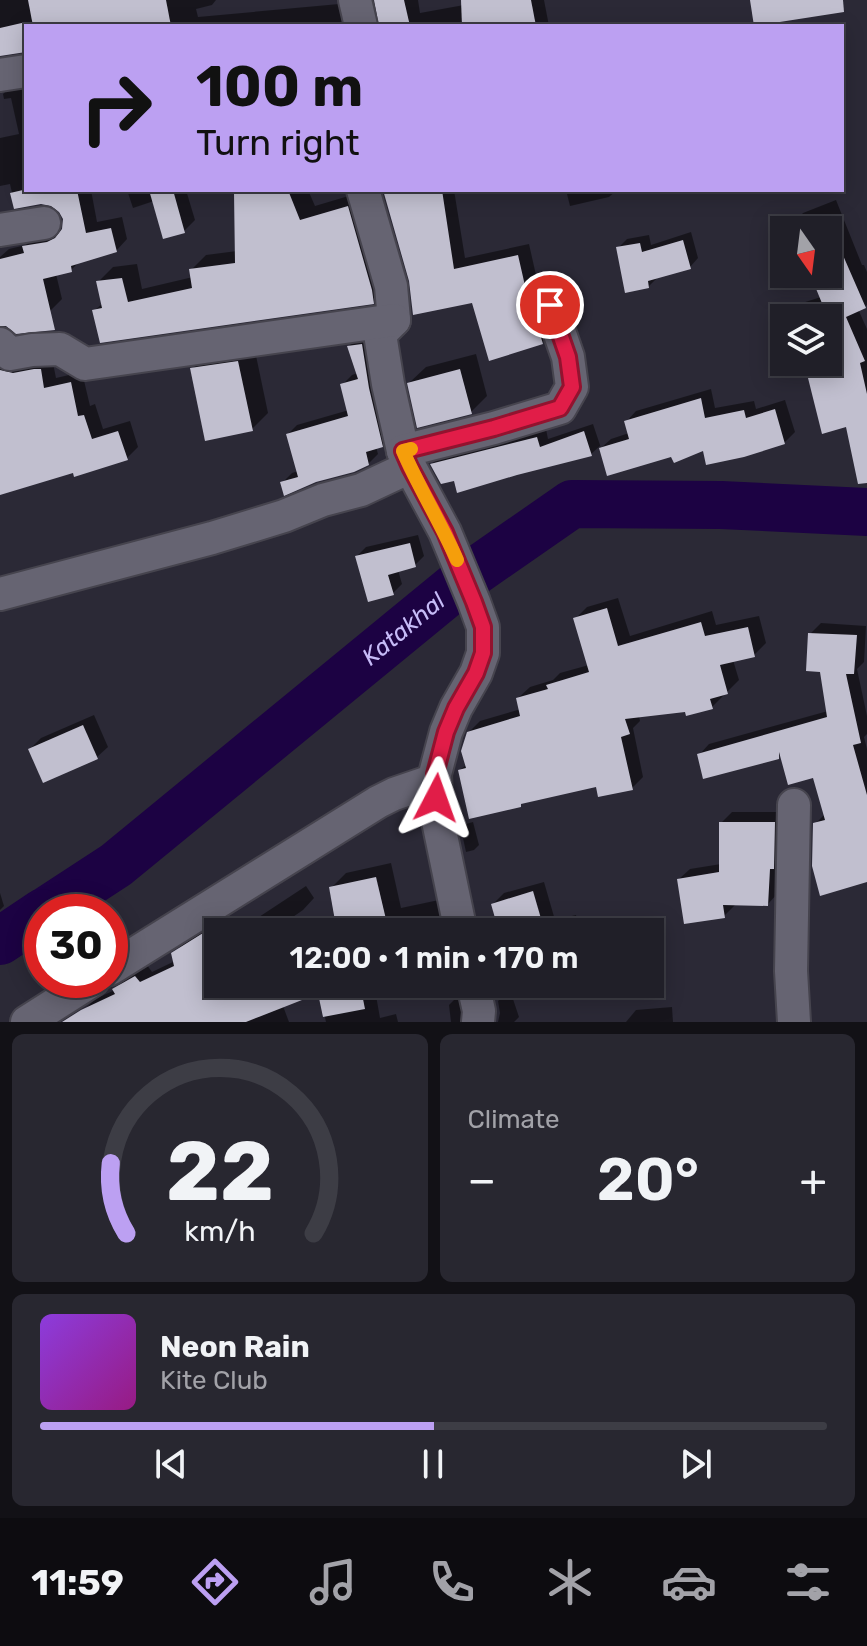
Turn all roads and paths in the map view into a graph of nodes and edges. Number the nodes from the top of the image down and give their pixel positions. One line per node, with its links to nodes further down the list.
1 (355, 0): 2 (street)
2 (361, 24)
3 (24, 71): 4 (street)
4 (0, 75)
5 (364, 192): 9 (street)
6 (44, 223): 7 (street)
7 (0, 230)
8 (550, 305): 11 (street)
9 (394, 320): 10 (street); 11 (street)
10 (0, 344)
11 (407, 459): 12 (street); 13 (street)
12 (0, 594)
13 (435, 780): 15 (street); 16 (street)
14 (794, 805): 21 (street)
15 (458, 918)
16 (128, 958)
17 (65, 998): 19 (street)
18 (476, 998): 20 (street)
19 (27, 1022)
20 (478, 1022)
21 (794, 1022)

